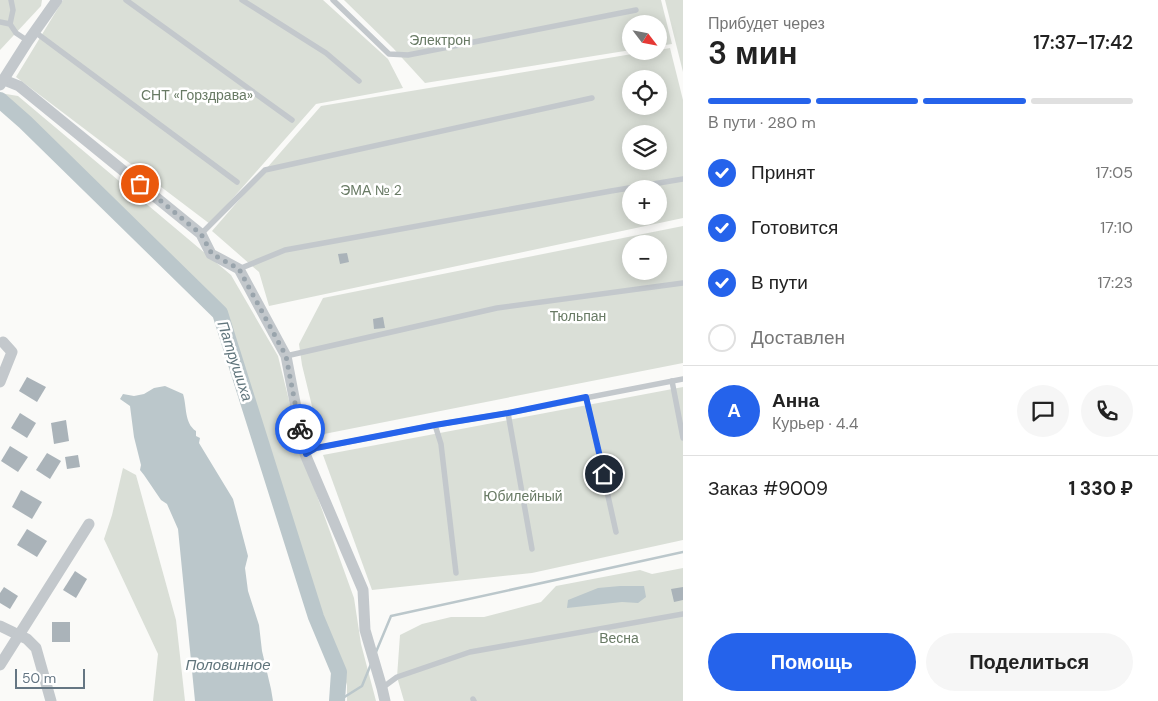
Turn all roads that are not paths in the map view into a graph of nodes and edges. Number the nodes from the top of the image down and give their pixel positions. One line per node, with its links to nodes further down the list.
1 (11, 0): 8 (lane)
2 (59, 0): 9 (street)
3 (126, 0): 13 (lane)
4 (242, 0): 10 (lane)
5 (333, 0): 6 (lane)
6 (636, 10)
7 (0, 22): 8 (lane)
8 (10, 24): 9 (lane)
9 (31, 37): 11 (street); 15 (lane)
10 (359, 81)
11 (1, 84): 16 (street)
12 (592, 98): 16 (lane)
13 (292, 120)
14 (683, 179): 17 (lane)
15 (237, 182)
16 (201, 234): 17 (street)
17 (239, 269): 20 (street)
18 (683, 283): 20 (lane)
19 (3, 342): 23 (street)
20 (286, 356): 28 (street)
21 (683, 379): 22 (lane)
22 (672, 381): 24 (lane); 27 (lane)
23 (0, 382)
24 (586, 397): 25 (lane); 30 (lane)
25 (508, 413): 26 (lane); 31 (lane)
26 (435, 425): 28 (lane); 32 (lane)
27 (683, 438)
28 (306, 454): 37 (street)
29 (89, 524): 35 (street)
30 (616, 532)
31 (532, 549)
32 (456, 573)
33 (683, 614): 37 (lane)
34 (0, 626): 35 (street)
35 (20, 635): 36 (street); 38 (street)
36 (0, 665)
37 (382, 688): 39 (street)
38 (51, 701)
39 (385, 701)

